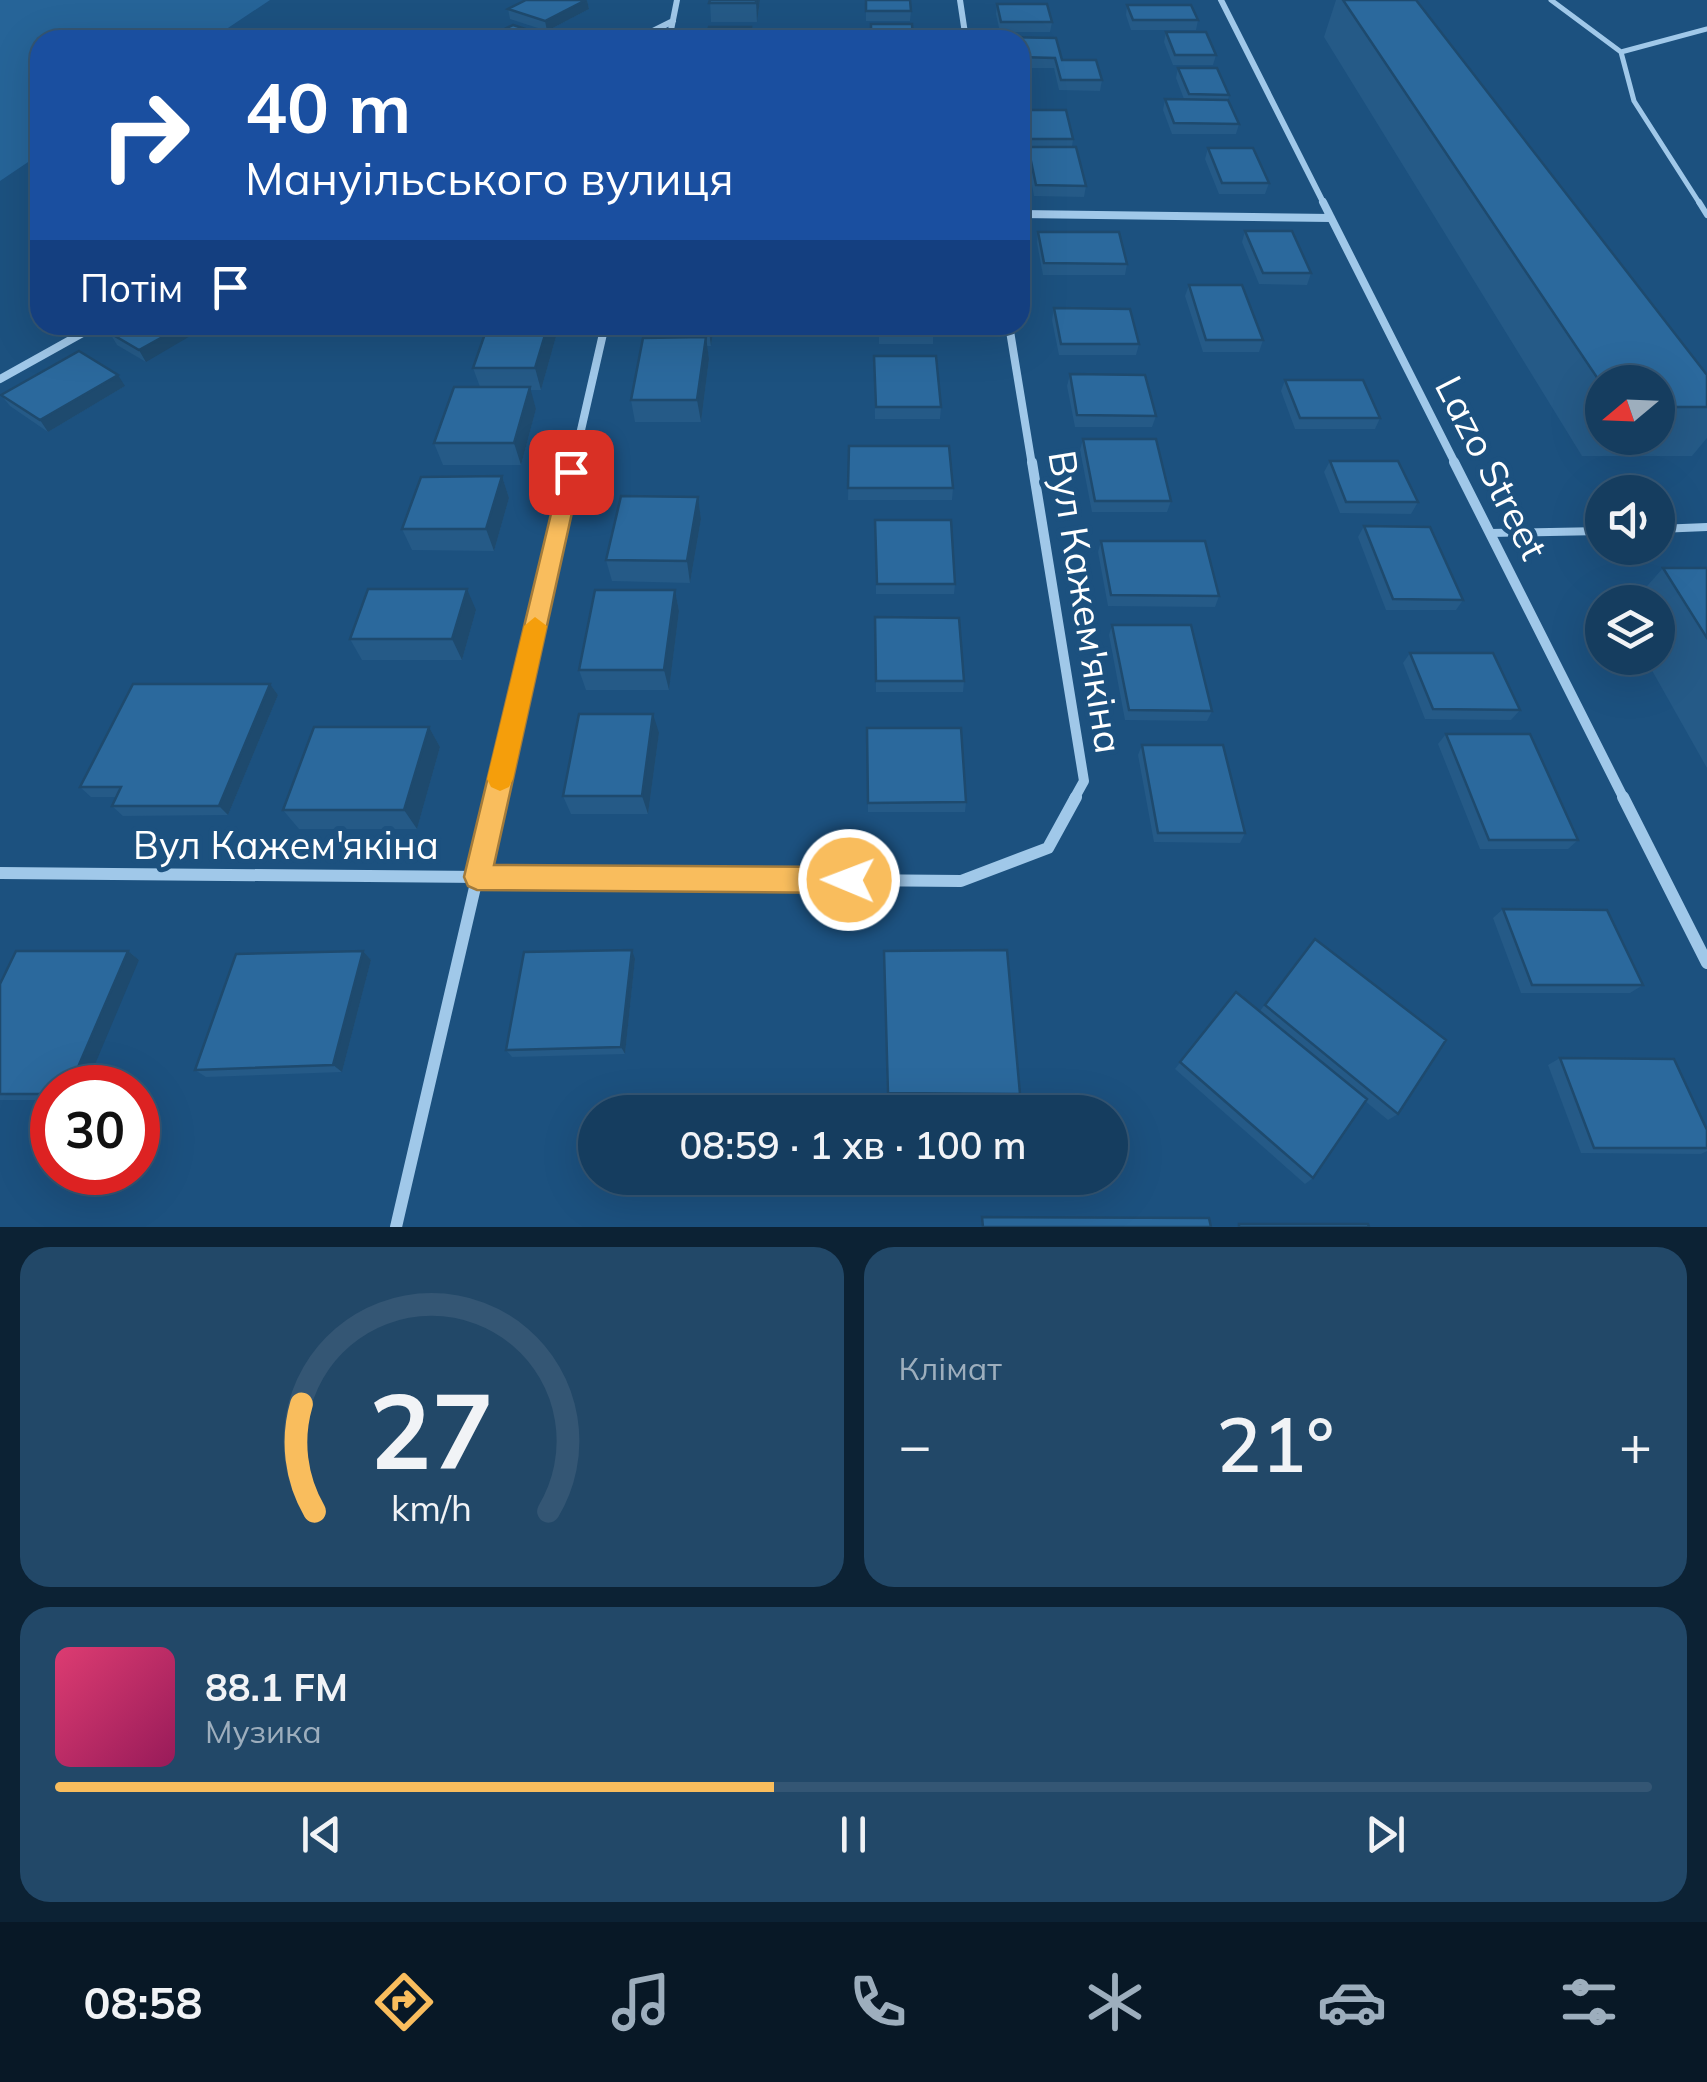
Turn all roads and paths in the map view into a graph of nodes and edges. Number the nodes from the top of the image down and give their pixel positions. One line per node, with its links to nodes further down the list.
1 (677, 0): 5 (street)
2 (960, 0): 9 (street)
3 (1222, 0): 13 (street, Lazo Street)
4 (1551, 0): 10 (lane)
5 (673, 21): 7 (street); 8 (street)
6 (1707, 29): 10 (lane)
7 (655, 30)
8 (671, 30)
9 (964, 30)
10 (1621, 52): 12 (lane)
11 (1030, 214): 13 (street)
12 (1707, 215)
13 (1332, 218): 21 (street, Lazo Street)
14 (79, 335): 17 (street)
15 (603, 335): 23 (street)
16 (1012, 335): 23 (street, Вул Кажем'якіна)
17 (0, 379)
18 (1707, 527): 19 (lane)
19 (1675, 528)
20 (1585, 530): 21 (lane)
21 (1490, 532): 24 (street, Lazo Street)
22 (0, 873): 23 (street, Вул Кажем'якіна)
23 (477, 877): 25 (street)
24 (1707, 962)
25 (396, 1227)

